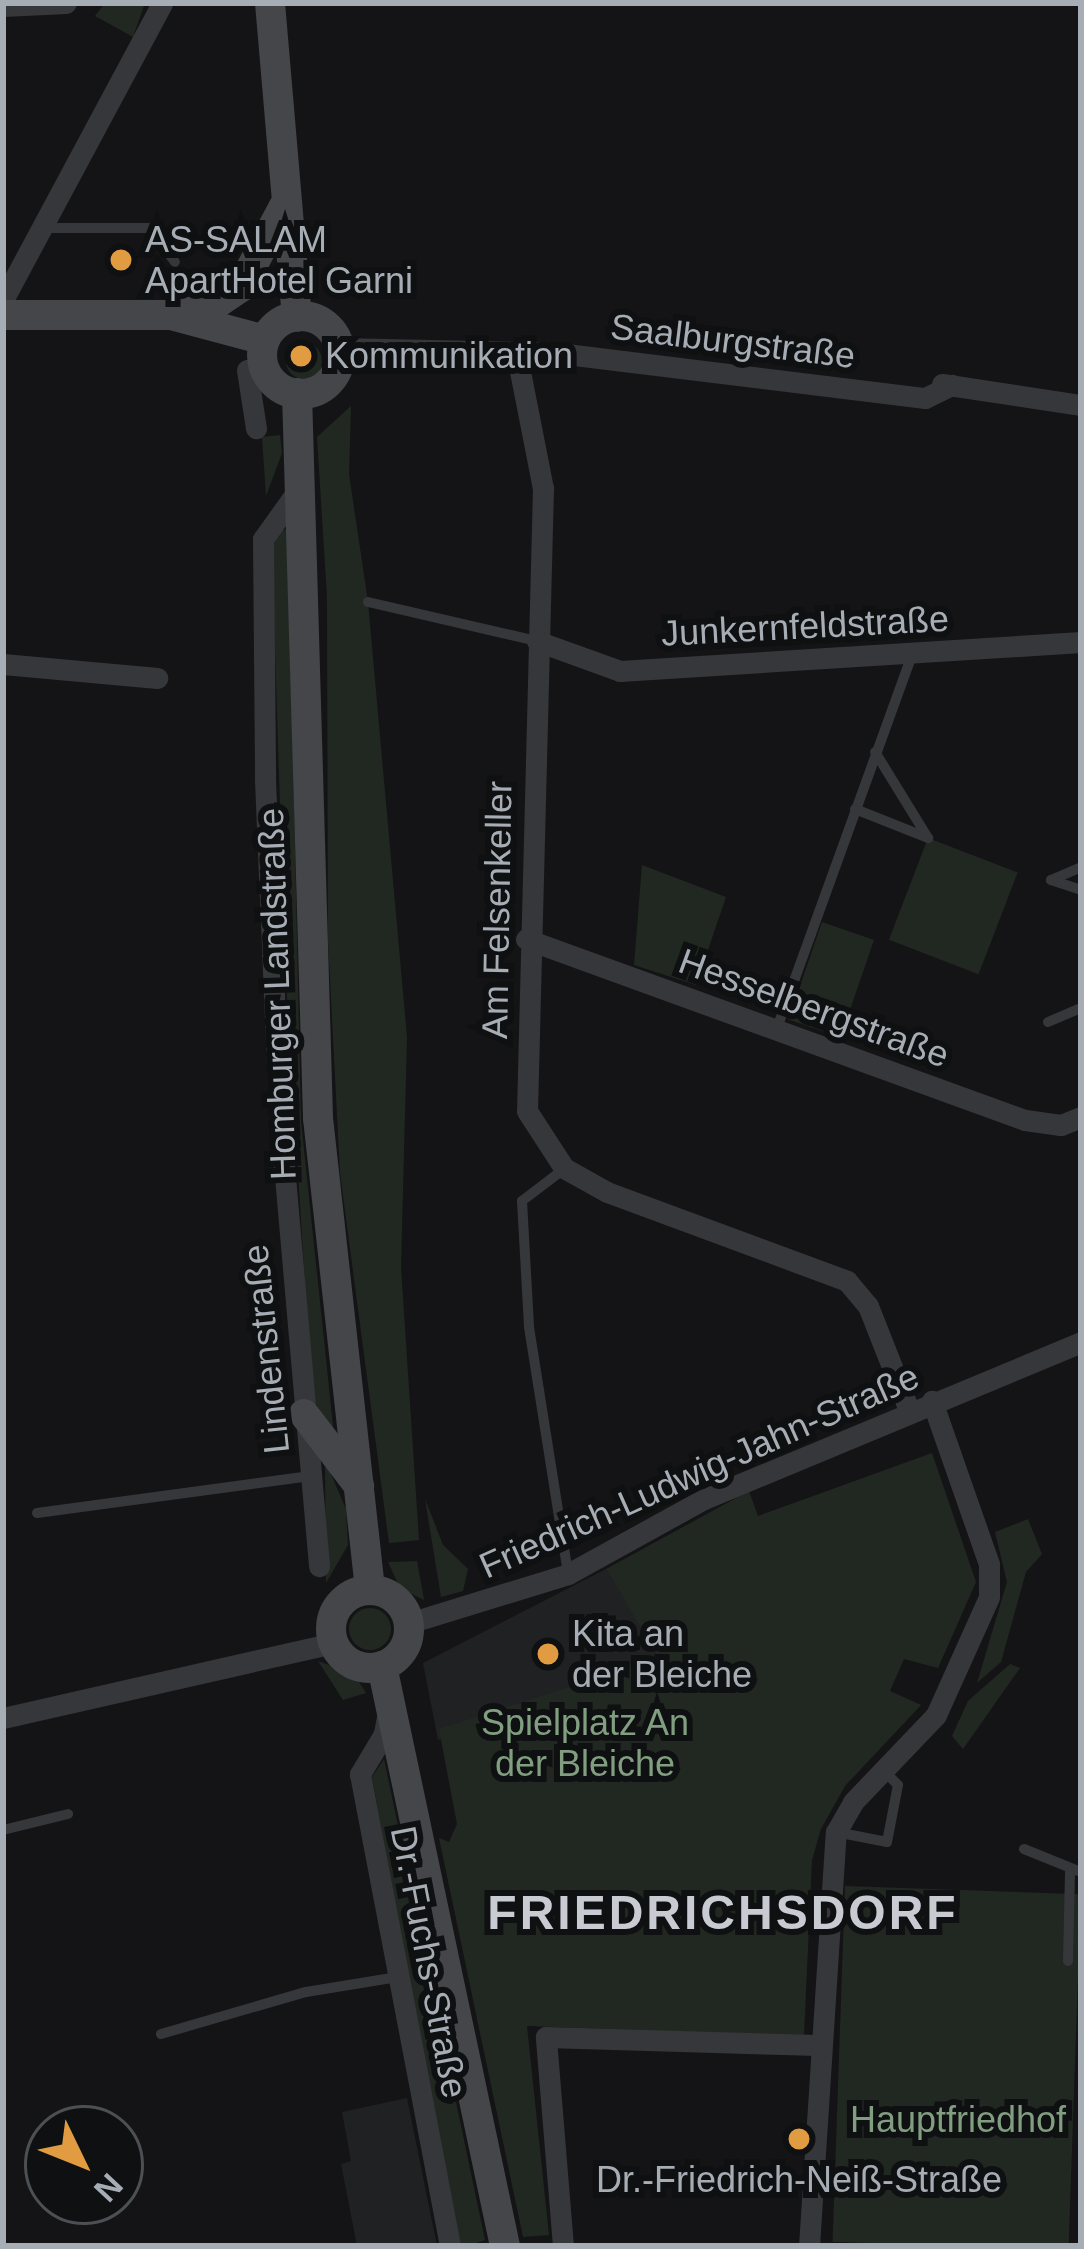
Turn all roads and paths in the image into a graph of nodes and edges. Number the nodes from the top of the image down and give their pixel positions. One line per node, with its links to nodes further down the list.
1 (66, 3): 4 (street)
2 (162, 3): 6 (street)
3 (270, 3): 5 (street)
4 (3, 6)
5 (287, 201): 10 (street); 11 (street)
6 (43, 228): 7 (lane); 8 (street)
7 (175, 262)
8 (3, 300)
9 (3, 315): 10 (street)
10 (171, 315): 12 (street)
11 (297, 317): 12 (street); 13 (street)
12 (266, 340): 16 (street)
13 (340, 348): 14 (street, Saalburgstraße); 16 (street)
14 (518, 356): 17 (street, Saalburgstraße); 21 (street, Am Felsenkeller)
15 (247, 370): 18 (street)
16 (297, 393): 19 (street, Homburger Landstraße)
17 (1081, 405)
18 (256, 428)
19 (298, 490): 39 (street, Lindenstraße); 41 (street, Homburger Landstraße)
20 (368, 602): 21 (lane)
21 (538, 641): 23 (street, Junkernfeldstraße); 30 (street, Am Felsenkeller)
22 (1081, 642): 23 (street, Junkernfeldstraße)
23 (914, 652): 26 (lane)
24 (3, 664): 25 (street)
25 (157, 678)
26 (875, 752): 27 (lane); 27 (lane)
27 (855, 809): 33 (lane)
28 (1081, 867): 29 (lane)
29 (1081, 890)
30 (526, 939): 33 (street, Hesselbergstraße); 35 (street, Am Felsenkeller)
31 (1081, 1008): 32 (lane)
32 (1048, 1022)
33 (777, 1028): 34 (street, Hesselbergstraße)
34 (1081, 1117)
35 (564, 1168): 38 (street, Am Felsenkeller); 44 (lane)
36 (1081, 1342): 37 (street, Friedrich-Ludwig-Jahn-Straße)
37 (932, 1401): 38 (street, Friedrich-Ludwig-Jahn-Straße); 51 (street)
38 (909, 1410): 44 (street, Friedrich-Ludwig-Jahn-Straße)
39 (304, 1414): 40 (street, Lindenstraße); 41 (street)
40 (311, 1476): 42 (lane); 43 (street, Lindenstraße)
41 (359, 1486): 45 (street, Homburger Landstraße)
42 (37, 1513)
43 (319, 1566)
44 (568, 1574): 46 (street, Friedrich-Ludwig-Jahn-Straße)
45 (370, 1590): 46 (street); 47 (street)
46 (409, 1623): 48 (street)
47 (334, 1643): 48 (street); 50 (street)
48 (382, 1666): 49 (street)
49 (391, 1697): 58 (street, Dr.-Fuchs-Straße); 62 (street)
50 (3, 1718)
51 (882, 1768): 54 (street); 54 (lane)
52 (68, 1814): 53 (lane)
53 (3, 1830)
54 (836, 1832): 60 (street)
55 (1024, 1849): 56 (lane)
56 (1075, 1872): 57 (lane)
57 (1068, 1961)
58 (398, 1977): 59 (lane); 61 (street, Dr.-Fuchs-Straße)
59 (161, 2034)
60 (818, 2045): 63 (street); 64 (street)
61 (449, 2246)
62 (505, 2246)
63 (563, 2246)
64 (809, 2246)

